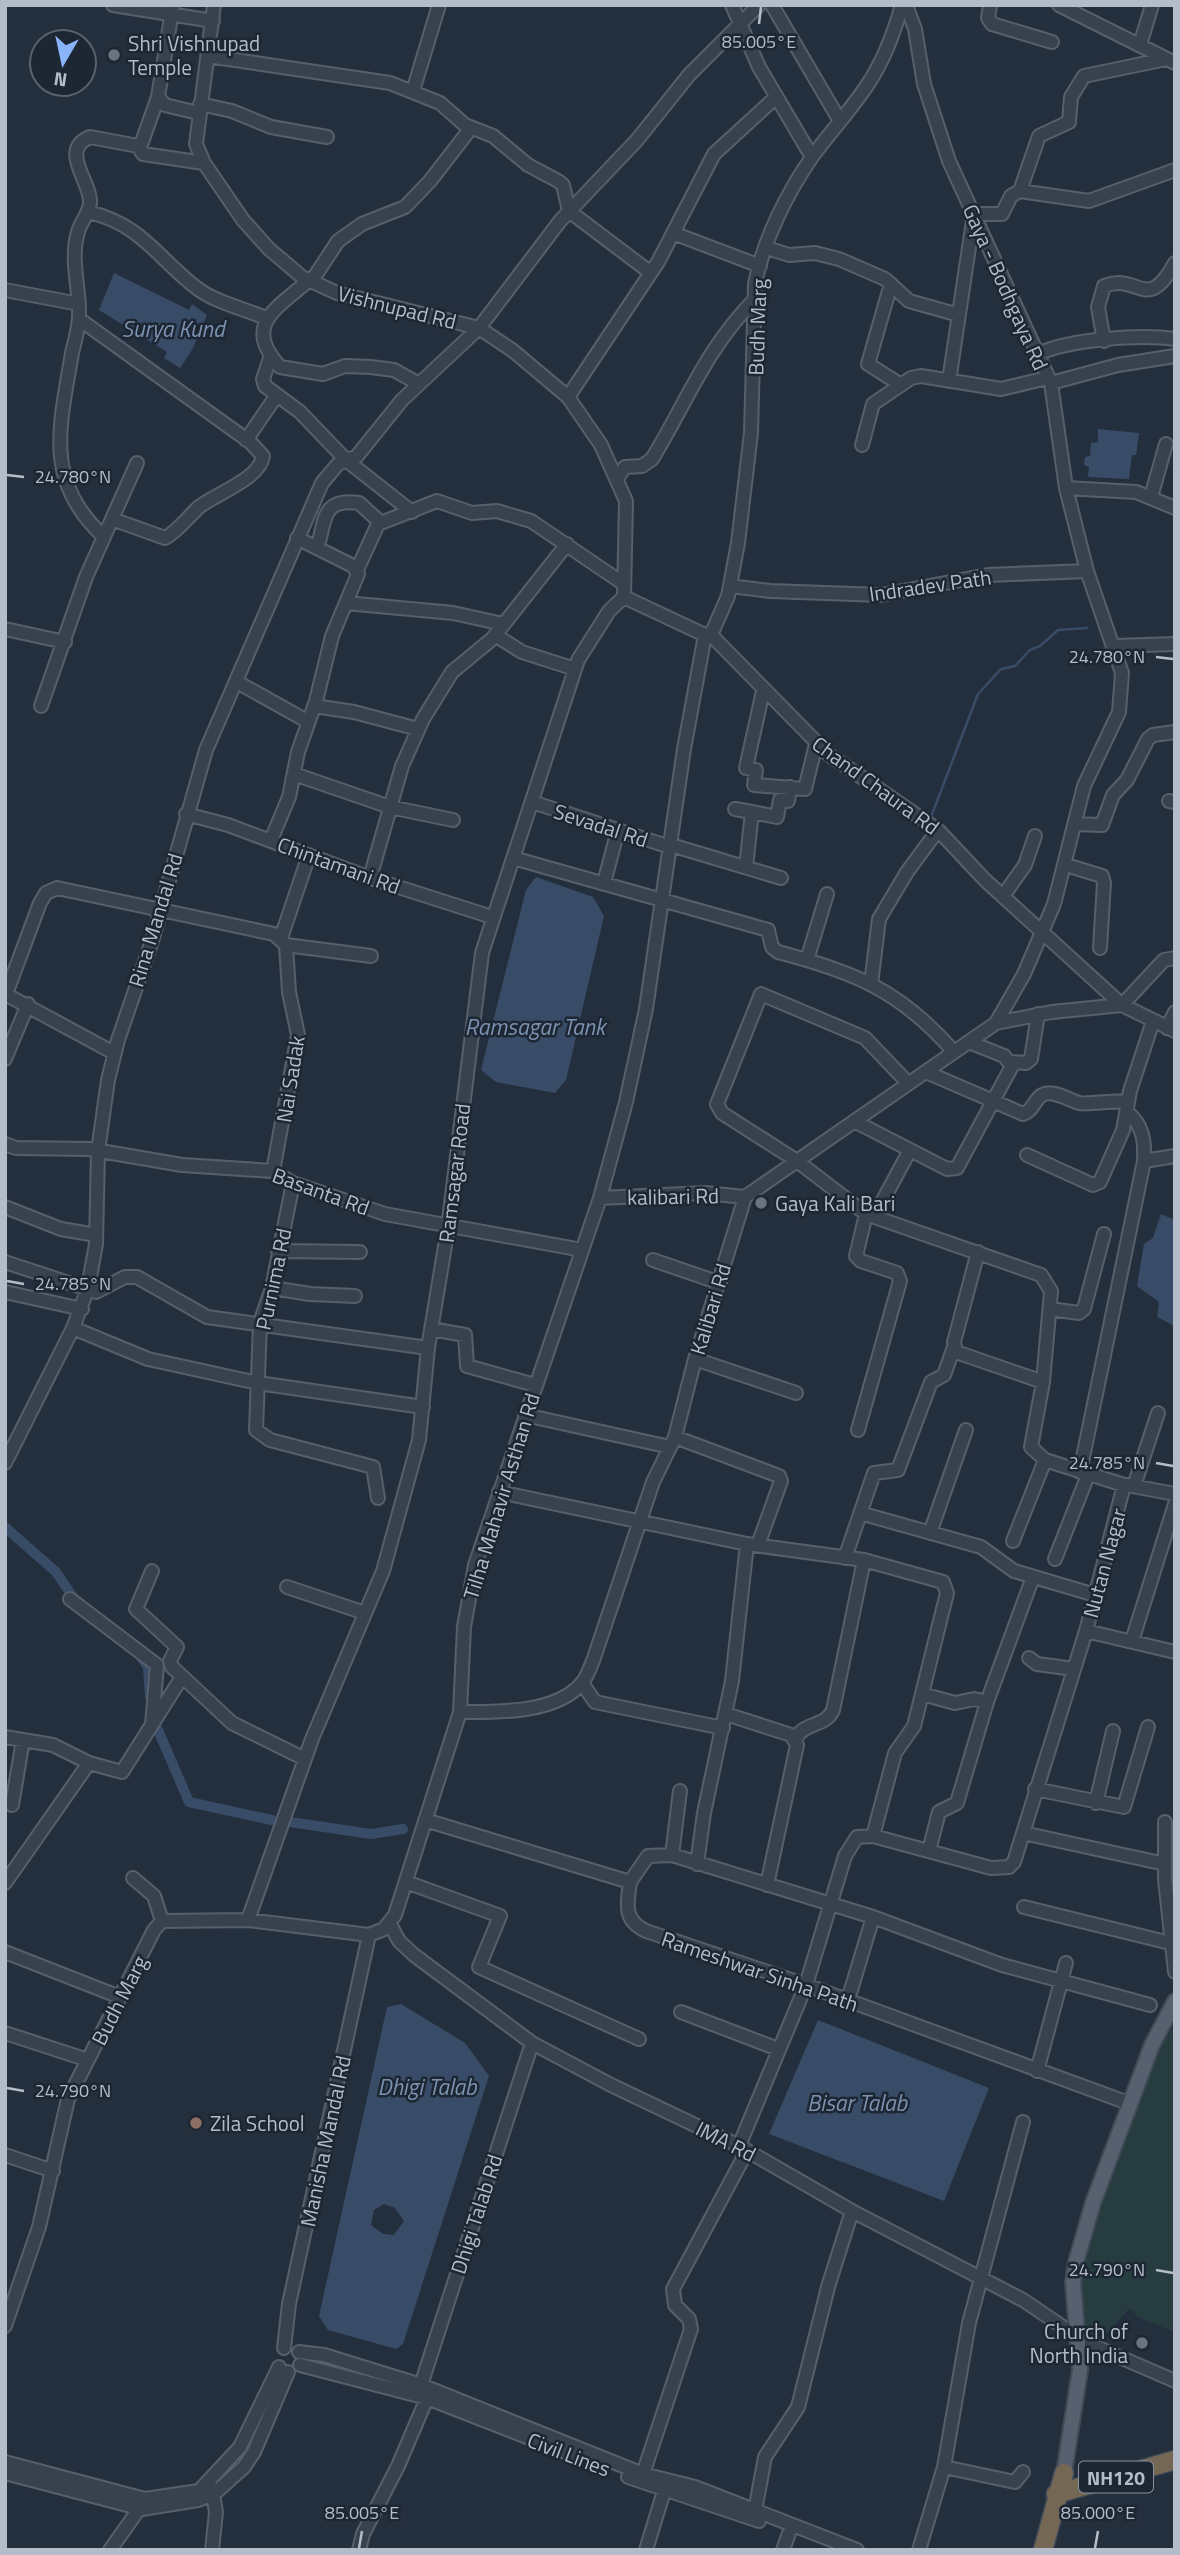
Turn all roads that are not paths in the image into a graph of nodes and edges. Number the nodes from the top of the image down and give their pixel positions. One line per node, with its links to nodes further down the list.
1 (113, 5): 11 (street)
2 (214, 5): 12 (street, Vishnupad Rd)
3 (439, 5): 18 (street)
4 (732, 5): 13 (street)
5 (759, 5): 13 (street, Rina Mandal Rd)
6 (772, 5): 22 (street)
7 (904, 5): 22 (street, Budh Marg); 32 (street, Gaya - Bodhgaya Rd)
8 (990, 5): 14 (street)
9 (1059, 5): 15 (street)
10 (1152, 5): 15 (street)
11 (173, 10): 12 (street); 19 (street)
12 (212, 21): 16 (street, Vishnupad Rd)
13 (742, 23): 20 (street); 30 (street, Rina Mandal Rd)
14 (1052, 42)
15 (1140, 45): 17 (street)
16 (208, 56): 18 (street); 21 (street, Vishnupad Rd)
17 (1171, 61): 29 (street)
18 (413, 91): 23 (street)
19 (158, 97): 21 (street); 25 (street)
20 (776, 97): 26 (street); 33 (street)
21 (199, 109): 24 (street); 27 (street, Vishnupad Rd)
22 (839, 121): 26 (street, Budh Marg)
23 (471, 128): 30 (street); 38 (street)
24 (327, 137)
25 (138, 146): 27 (street); 31 (street)
26 (812, 157): 34 (street, Budh Marg)
27 (204, 163): 38 (street, Vishnupad Rd)
28 (1175, 170): 29 (street)
29 (1020, 191): 32 (street)
30 (569, 211): 37 (street); 46 (street, Rina Mandal Rd)
31 (88, 212): 42 (street); 45 (street)
32 (974, 214): 43 (street); 49 (street, Gaya - Bodhgaya Rd)
33 (673, 233): 36 (street); 37 (street)
34 (767, 248): 36 (street, Budh Marg); 39 (street)
35 (1175, 263): 48 (street)
36 (760, 266): 41 (street, Budh Marg)
37 (650, 273): 57 (street)
38 (309, 281): 45 (street); 46 (street, Vishnupad Rd)
39 (891, 284): 43 (street); 55 (street)
40 (5, 290): 42 (street)
41 (755, 299): 63 (street); 76 (street, Budh Marg)
42 (79, 304): 44 (street)
43 (959, 315): 52 (street)
44 (79, 318): 58 (street); 70 (street)
45 (268, 319): 50 (street)
46 (479, 328): 54 (street, Rina Mandal Rd); 57 (street, Vishnupad Rd)
47 (1175, 339): 48 (street)
48 (1104, 341): 49 (street)
49 (1038, 354): 53 (street, Gaya - Bodhgaya Rd)
50 (271, 355): 54 (street); 56 (street)
51 (1175, 356): 53 (street)
52 (949, 381): 53 (street); 55 (street)
53 (1049, 381): 64 (street, Gaya - Bodhgaya Rd)
54 (419, 384): 61 (street, Rina Mandal Rd)
55 (901, 385): 60 (street)
56 (277, 395): 58 (street); 61 (street)
57 (568, 397): 63 (street, Vishnupad Rd)
58 (246, 440): 68 (street)
59 (1166, 444): 65 (street)
60 (862, 445)
61 (346, 460): 67 (street); 71 (street, Rina Mandal Rd)
62 (136, 463): 68 (street)
63 (618, 477): 77 (street, Vishnupad Rd)
64 (1066, 488): 65 (street); 75 (street, Gaya - Bodhgaya Rd)
65 (1151, 497): 66 (street)
66 (1175, 508)
67 (412, 512): 69 (street); 72 (street)
68 (112, 519): 70 (street)
69 (380, 522): 73 (street); 74 (street)
70 (103, 536): 82 (street)
71 (297, 538): 73 (street); 86 (street, Rina Mandal Rd)
72 (567, 544): 77 (street); 80 (street)
73 (317, 548): 74 (street)
74 (357, 570): 78 (street)
75 (1087, 570): 76 (street, Indradev Path); 84 (street, Gaya - Bodhgaya Rd)
76 (730, 586): 81 (street, Budh Marg)
77 (624, 590): 81 (street); 85 (street, Ramsagar Road)
78 (346, 603): 80 (street); 89 (street)
79 (5, 629): 82 (street)
80 (499, 630): 85 (street); 91 (street)
81 (708, 635): 87 (street, Chand Chaura Rd); 107 (street, Budh Marg)
82 (65, 642): 88 (street)
83 (1175, 644): 84 (street)
84 (1115, 646): 102 (street, Gaya - Bodhgaya Rd)
85 (575, 669): 96 (street, Ramsagar Road)
86 (237, 682): 90 (street); 100 (street, Rina Mandal Rd)
87 (764, 691): 93 (street, Chand Chaura Rd); 95 (street)
88 (40, 706)
89 (314, 706): 90 (street); 91 (street)
90 (307, 721): 94 (street)
91 (418, 729): 97 (street)
92 (1175, 732): 102 (street)
93 (816, 744): 95 (street); 104 (street, Chand Chaura Rd)
94 (294, 774): 97 (street); 106 (street)
95 (790, 787): 99 (street)
96 (532, 802): 103 (street, Sevadal Rd); 109 (street, Ramsagar Road)
97 (390, 807): 101 (street); 112 (street)
98 (735, 808): 99 (street)
99 (752, 812): 111 (street)
100 (186, 814): 106 (street, Chintamani Rd); 118 (street, Rina Mandal Rd)
101 (453, 820)
102 (1075, 824): 110 (street, Gaya - Bodhgaya Rd)
103 (618, 830): 107 (street, Sevadal Rd); 114 (street)
104 (938, 830): 116 (street, Chand Chaura Rd); 126 (street)
105 (1035, 836): 116 (street)
106 (271, 840): 108 (street, Chintamani Rd)
107 (670, 846): 111 (street, Sevadal Rd); 117 (street, Budh Marg)
108 (309, 855): 112 (street, Chintamani Rd); 121 (street, Nai Sadak)
109 (513, 858): 114 (street); 119 (street, Ramsagar Road)
110 (1066, 865): 120 (street, Gaya - Bodhgaya Rd); 122 (street)
111 (746, 867): 113 (street, Sevadal Rd)
112 (370, 878): 119 (street, Chintamani Rd)
113 (781, 878)
114 (604, 883): 117 (street)
115 (827, 894): 125 (street)
116 (1003, 896): 120 (street, Chand Chaura Rd)
117 (664, 899): 125 (street); 155 (street, Tilha Mahavir Asthan Rd)
118 (160, 909): 121 (street); 127 (street); 137 (street, Rina Mandal Rd)
119 (492, 917): 158 (street, Ramsagar Road)
120 (1043, 932): 129 (street); 133 (street, Kalibari Rd)
121 (284, 942): 123 (street); 152 (street, Nai Sadak)
122 (1100, 948)
123 (371, 956)
124 (1175, 958): 129 (street)
125 (807, 960): 126 (street)
126 (871, 984): 136 (street)
127 (5, 994): 128 (street)
128 (28, 1004): 137 (street); 138 (street)
129 (1122, 1004): 131 (street); 132 (street)
130 (1175, 1012): 134 (street)
131 (1038, 1014): 133 (street); 139 (street)
132 (1153, 1021): 134 (street); 143 (street)
133 (996, 1023): 135 (street, Kalibari Rd)
134 (1171, 1029)
135 (969, 1042): 136 (street, Kalibari Rd); 139 (street)
136 (954, 1052): 140 (street, Kalibari Rd)
137 (114, 1054): 147 (street, Rina Mandal Rd)
138 (5, 1059)
139 (1012, 1062): 142 (street)
140 (926, 1072): 141 (street, Kalibari Rd); 142 (street)
141 (908, 1083): 144 (street, Kalibari Rd); 150 (street)
142 (994, 1102): 143 (street); 146 (street)
143 (1128, 1107): 148 (street); 151 (street)
144 (854, 1121): 146 (street); 150 (street, Kalibari Rd)
145 (11, 1146): 147 (street, Basanta Rd)
146 (910, 1150): 157 (street)
147 (98, 1151): 152 (street, Basanta Rd); 160 (street, Rina Mandal Rd)
148 (1027, 1155)
149 (1175, 1156): 151 (street)
150 (797, 1161): 154 (street, Kalibari Rd); 157 (street)
151 (1144, 1161): 192 (street)
152 (273, 1171): 153 (street, Basanta Rd)
153 (293, 1183): 158 (street, Basanta Rd); 162 (street, Purnima Rd)
154 (745, 1197): 155 (street, kalibari Rd); 167 (street, Kalibari Rd)
155 (600, 1198): 161 (street, Tilha Mahavir Asthan Rd)
156 (5, 1207): 160 (street)
157 (870, 1215): 164 (street); 187 (street)
158 (448, 1228): 161 (street, Basanta Rd); 176 (street, Ramsagar Road)
159 (1104, 1234): 173 (street)
160 (96, 1235): 169 (street, Rina Mandal Rd)
161 (582, 1250): 182 (street, Tilha Mahavir Asthan Rd)
162 (278, 1251): 163 (street); 168 (street, Purnima Rd)
163 (360, 1252)
164 (978, 1252): 173 (street); 178 (street)
165 (653, 1260): 167 (street)
166 (5, 1262): 169 (street)
167 (720, 1283): 179 (street, Kalibari Rd)
168 (272, 1288): 171 (street); 174 (street, Purnima Rd)
169 (89, 1289): 172 (street, Rina Mandal Rd); 174 (street)
170 (5, 1292): 172 (street)
171 (355, 1296)
172 (82, 1309): 175 (street, Rina Mandal Rd)
173 (1050, 1309): 180 (street)
174 (260, 1323): 177 (street); 181 (street, Purnima Rd)
175 (73, 1328): 181 (street); 191 (street, Rina Mandal Rd)
176 (431, 1329): 177 (street, Ramsagar Road); 182 (street)
177 (428, 1348): 184 (street, Ramsagar Road)
178 (954, 1348): 180 (street); 198 (street)
179 (695, 1359): 183 (street); 189 (street, Kalibari Rd)
180 (1043, 1382): 190 (street)
181 (258, 1383): 184 (street); 196 (street, Purnima Rd)
182 (535, 1385): 186 (street, Tilha Mahavir Asthan Rd)
183 (796, 1393)
184 (423, 1407): 211 (street, Ramsagar Road)
185 (1158, 1413): 193 (street)
186 (525, 1416): 189 (street); 194 (street, Tilha Mahavir Asthan Rd)
187 (858, 1430)
188 (966, 1430): 200 (street)
189 (672, 1442): 199 (street, Kalibari Rd); 202 (street)
190 (1045, 1460): 192 (street, Nutan Nagar); 201 (street)
191 (5, 1463)
192 (1084, 1473): 193 (street, Nutan Nagar); 204 (street)
193 (1129, 1485): 195 (street); 209 (street, Nutan Nagar)
194 (499, 1492): 199 (street); 221 (street, Tilha Mahavir Asthan Rd)
195 (1175, 1494)
196 (378, 1498)
197 (1175, 1504): 213 (street)
198 (860, 1513): 200 (street); 203 (street)
199 (639, 1522): 202 (street); 218 (street, Kalibari Rd)
200 (930, 1533): 207 (street)
201 (1013, 1541)
202 (752, 1544): 203 (street); 222 (street)
203 (845, 1558): 205 (street)
204 (1055, 1559)
205 (864, 1560): 219 (street); 228 (street)
206 (152, 1571): 217 (street)
207 (1032, 1577): 209 (street); 220 (street)
208 (287, 1587): 211 (street)
209 (1095, 1595): 212 (street, Nutan Nagar)
210 (70, 1598): 223 (street)
211 (365, 1613): 230 (street, Ramsagar Road)
212 (1086, 1631): 213 (street); 216 (street, Nutan Nagar)
213 (1132, 1641): 214 (street)
214 (1175, 1652)
215 (1029, 1658): 216 (street)
216 (1074, 1669): 232 (street, Nutan Nagar)
217 (182, 1677): 223 (street); 230 (street)
218 (582, 1683): 221 (street); 225 (street)
219 (922, 1694): 220 (street); 239 (street)
220 (987, 1702): 240 (street)
221 (460, 1712): 236 (street, Tilha Mahavir Asthan Rd)
222 (726, 1714): 225 (street); 228 (street)
223 (152, 1725): 231 (street)
224 (1148, 1727): 234 (street)
225 (723, 1728): 242 (street)
226 (1113, 1731): 234 (street)
227 (5, 1737): 229 (street)
228 (796, 1738): 248 (street)
229 (23, 1740): 231 (street); 235 (street)
230 (305, 1759): 252 (street)
231 (89, 1763): 247 (street)
232 (1035, 1789): 234 (street); 238 (street, Nutan Nagar)
233 (680, 1791): 241 (street)
234 (1096, 1803)
235 (12, 1805)
236 (425, 1820): 245 (street, Tilha Mahavir Asthan Rd); 246 (street)
237 (1165, 1822): 243 (street)
238 (1023, 1833): 240 (street, Nutan Nagar); 243 (street)
239 (873, 1836): 240 (street, Nutan Nagar); 249 (street)
240 (929, 1851)
241 (673, 1855): 242 (street); 246 (street)
242 (697, 1864): 248 (street)
243 (1165, 1864): 256 (street)
244 (133, 1878): 253 (street)
245 (405, 1882): 254 (street, Tilha Mahavir Asthan Rd); 268 (street)
246 (630, 1882): 261 (street, Rameshwar Sinha Path)
247 (5, 1884)
248 (766, 1885): 249 (street)
249 (831, 1904): 251 (street); 261 (street)
250 (1024, 1907): 256 (street)
251 (873, 1917): 260 (street); 263 (street)
252 (248, 1920): 253 (street); 255 (street)
253 (162, 1921): 262 (street, Budh Marg)
254 (390, 1924): 255 (street); 269 (street, IMA Rd)
255 (369, 1935): 283 (street, Manisha Mandal Rd)
256 (1170, 1943): 259 (street)
257 (5, 1952): 262 (street)
258 (1066, 1963): 260 (street)
259 (1175, 1972)
260 (1062, 1981): 265 (street); 272 (street)
261 (806, 1985): 263 (street, Rameshwar Sinha Path); 270 (street)
262 (120, 1997): 271 (street, Budh Marg)
263 (848, 2000): 272 (street, Rameshwar Sinha Path)
264 (1175, 2001): 273 (main road)
265 (1150, 2005)
266 (681, 2012): 270 (street)
267 (5, 2033): 271 (street)
268 (639, 2039)
269 (532, 2043): 275 (street, IMA Rd); 287 (street, Dhigi Talab Rd)
270 (778, 2049): 275 (street)
271 (88, 2060): 277 (street, Budh Marg)
272 (1037, 2071): 273 (street, Rameshwar Sinha Path)
273 (1131, 2104): 282 (main road)
274 (1023, 2122): 279 (street)
275 (743, 2148): 278 (street, IMA Rd); 294 (street)
276 (5, 2155): 277 (street)
277 (53, 2171): 280 (street, Budh Marg)
278 (852, 2211): 279 (street, IMA Rd); 299 (street)
279 (983, 2278): 282 (street, IMA Rd); 291 (street)
280 (8, 2307): 281 (street, Budh Marg)
281 (5, 2326)
282 (1079, 2339): 286 (street, IMA Rd); 295 (main road)
283 (284, 2348): 284 (street); 285 (street, Manisha Mandal Rd)
284 (299, 2359): 285 (street); 287 (street); 288 (street, Civil Lines)
285 (284, 2370): 296 (street, Manisha Mandal Rd)
286 (1175, 2381)
287 (421, 2385): 294 (street)
288 (427, 2398): 297 (street, Civil Lines); 303 (street)
289 (1175, 2460): 295 (highway, NH120)
290 (5, 2462): 298 (street)
291 (944, 2467): 292 (street); 308 (street)
292 (1023, 2472)
293 (5, 2473): 298 (street)
294 (643, 2474): 299 (street)
295 (1063, 2486): 309 (highway, NH120); 310 (highway, NH120)
296 (211, 2488): 298 (street); 302 (street)
297 (664, 2491): 300 (street, Civil Lines); 304 (street)
298 (144, 2504): 301 (street)
299 (755, 2511): 307 (street)
300 (789, 2533): 305 (street); 306 (street, Civil Lines)
301 (110, 2550)
302 (212, 2550)
303 (359, 2550)
304 (646, 2550)
305 (783, 2550)
306 (835, 2550)
307 (857, 2550)
308 (919, 2550)
309 (1043, 2550)
310 (1053, 2550)

